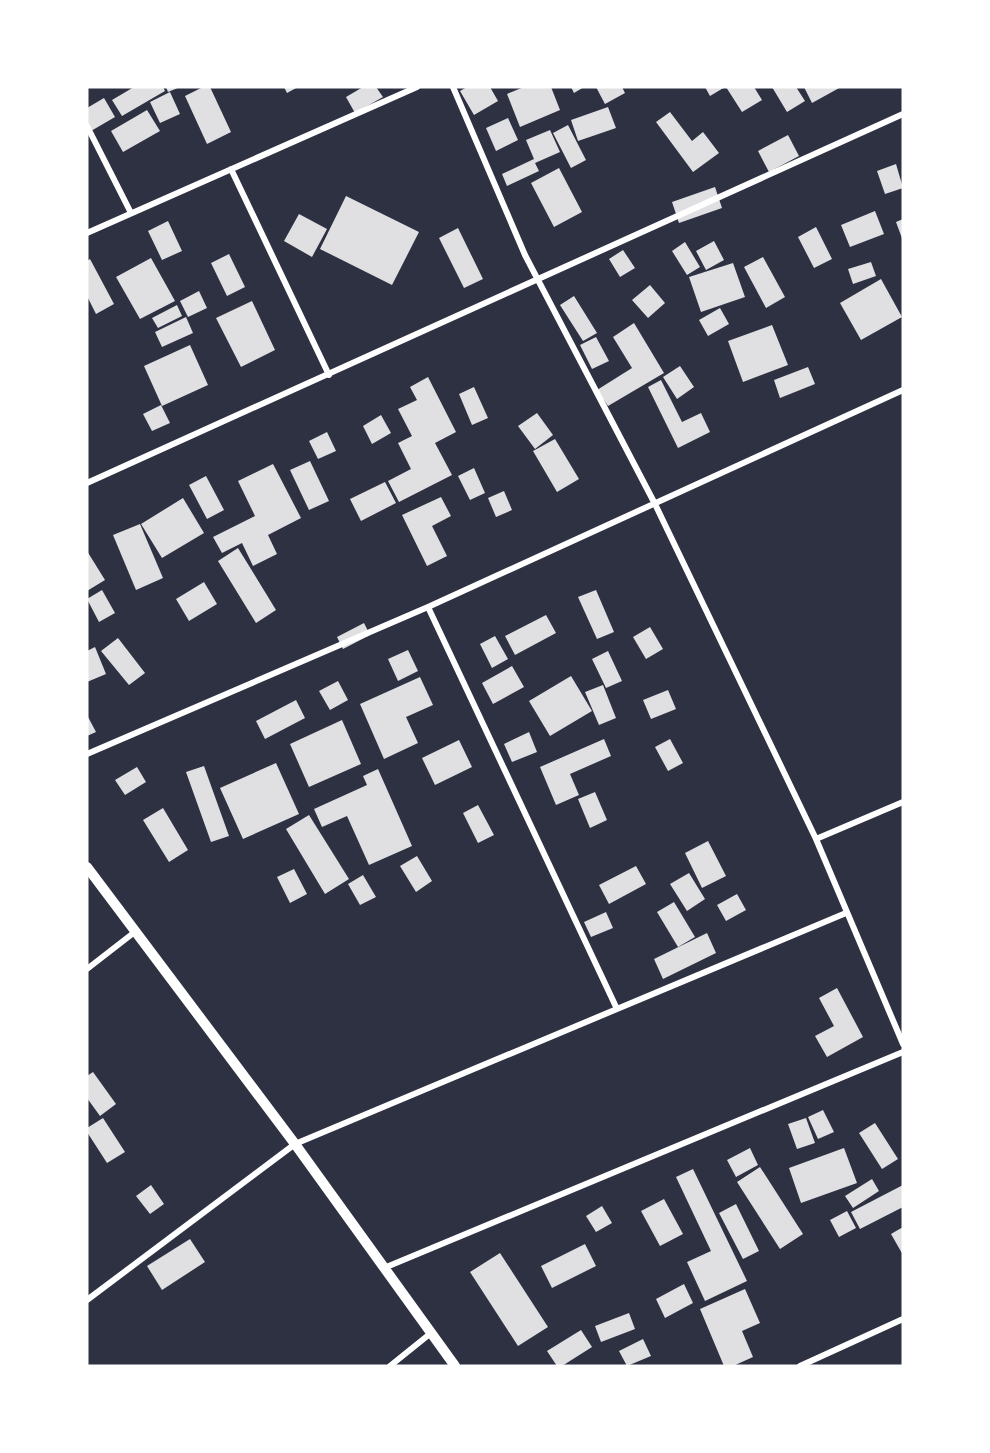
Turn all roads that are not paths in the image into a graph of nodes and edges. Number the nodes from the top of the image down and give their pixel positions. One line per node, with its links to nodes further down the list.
1 (417, 87): 5 (street)
2 (453, 87): 8 (street)
3 (903, 114): 8 (street)
4 (87, 126): 6 (street)
5 (231, 169): 6 (street); 9 (street)
6 (130, 213): 7 (street)
7 (87, 233)
8 (536, 278): 9 (street); 12 (street)
9 (329, 375): 11 (street)
10 (903, 390): 12 (street)
11 (87, 483)
12 (655, 504): 13 (street); 16 (street)
13 (428, 607): 14 (street); 21 (street)
14 (87, 754)
15 (903, 802): 16 (street)
16 (816, 839): 18 (street)
17 (87, 867): 19 (street)
18 (846, 913): 21 (street); 22 (street)
19 (136, 931): 20 (street); 24 (street)
20 (87, 969)
21 (617, 1009): 24 (street)
22 (903, 1044)
23 (903, 1052): 25 (street)
24 (295, 1144): 25 (street); 26 (street)
25 (384, 1268): 28 (street)
26 (87, 1300)
27 (903, 1319): 31 (street)
28 (431, 1333): 29 (street); 30 (street)
29 (390, 1366)
30 (455, 1366)
31 (800, 1366)

